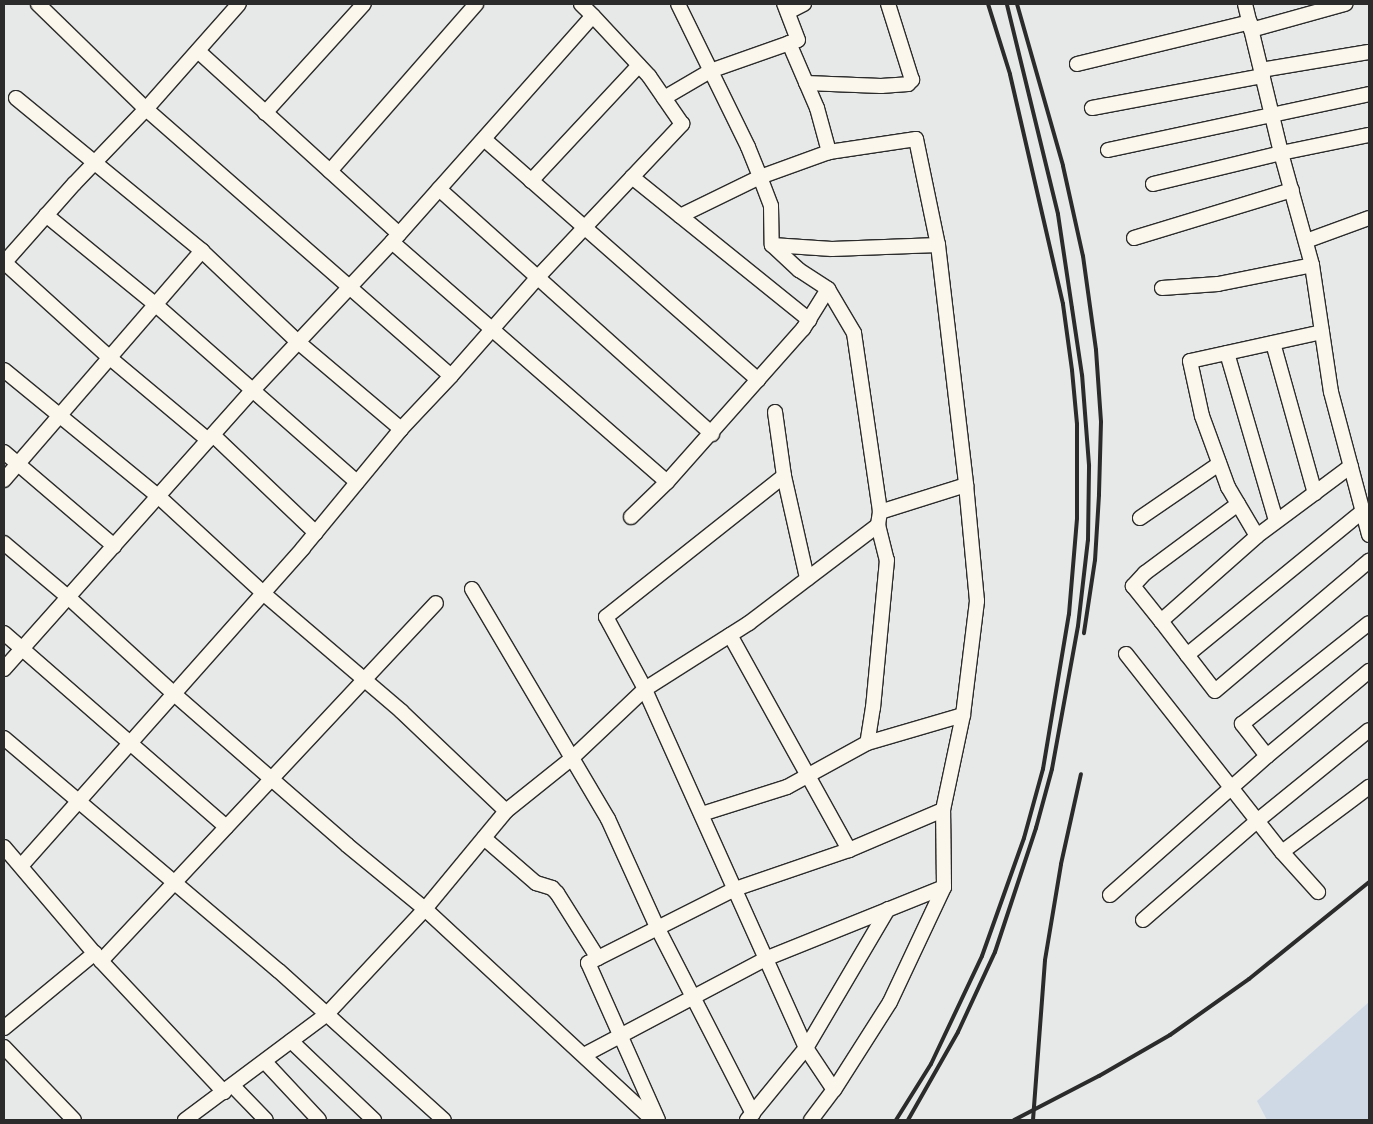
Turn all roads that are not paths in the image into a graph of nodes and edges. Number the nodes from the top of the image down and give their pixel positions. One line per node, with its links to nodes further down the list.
1 (38, 4): 26 (street)
2 (239, 4): 15 (street)
3 (364, 4): 27 (street)
4 (476, 4): 35 (street)
5 (581, 4): 12 (street)
6 (678, 4): 19 (street)
7 (804, 4): 11 (street)
8 (888, 4): 21 (street)
9 (1245, 4): 13 (street)
10 (1345, 4): 13 (street)
11 (786, 8): 14 (street)
12 (594, 16): 18 (street); 30 (street)
13 (1250, 26): 17 (street); 20 (street)
14 (789, 43): 19 (street); 21 (street)
15 (198, 51): 26 (street); 27 (street)
16 (1369, 52): 20 (street)
17 (1077, 64)
18 (640, 65): 24 (street); 38 (street)
19 (710, 71): 24 (street); 37 (street)
20 (1262, 73): 25 (street); 28 (street)
21 (806, 84): 32 (street)
22 (1369, 94): 28 (street)
23 (16, 98): 34 (street)
24 (664, 98): 36 (street)
25 (1092, 108)
26 (146, 109): 34 (street); 55 (street)
27 (265, 113): 35 (street)
28 (1272, 113): 31 (street); 33 (street)
29 (1369, 135): 33 (street)
30 (484, 139): 38 (street); 40 (street)
31 (1108, 150)
32 (829, 152): 37 (street); 50 (street)
33 (1281, 152): 39 (street); 41 (street)
34 (95, 163): 42 (street); 51 (street)
35 (330, 171): 46 (street)
36 (632, 177): 43 (street); 45 (street)
37 (760, 177): 43 (street); 49 (street)
38 (531, 181): 45 (street)
39 (1153, 184)
40 (439, 189): 46 (street); 54 (street)
41 (1292, 190): 47 (street); 48 (street)
42 (46, 215): 52 (street); 58 (street)
43 (680, 216): 59 (street)
44 (1369, 218): 48 (street)
45 (584, 229): 54 (street); 68 (street)
46 (395, 238): 55 (street); 60 (street)
47 (1134, 238)
48 (1306, 241): 53 (street)
49 (772, 244): 50 (street); 57 (street)
50 (938, 245): 83 (street)
51 (202, 251): 58 (street); 62 (street)
52 (4, 262): 65 (street)
53 (1312, 264): 56 (street); 61 (street)
54 (537, 278): 60 (street); 73 (street)
55 (350, 288): 62 (street); 67 (street)
56 (1162, 288)
57 (828, 289): 59 (street); 89 (street)
58 (156, 305): 65 (street); 69 (street)
59 (809, 320): 68 (street)
60 (492, 330): 67 (street); 82 (street)
61 (1322, 332): 63 (street); 78 (street)
62 (298, 342): 69 (street); 72 (street)
63 (1273, 343): 64 (street); 84 (street)
64 (1227, 353): 77 (street); 91 (street)
65 (110, 358): 71 (street); 74 (street)
66 (4, 370): 71 (street)
67 (451, 376): 72 (street)
68 (758, 380): 73 (street)
69 (253, 390): 74 (street); 81 (street)
70 (775, 412): 79 (street)
71 (60, 416): 76 (street); 85 (street)
72 (401, 429): 81 (street)
73 (712, 434): 82 (street)
74 (210, 438): 85 (street); 92 (street)
75 (4, 452): 76 (street)
76 (18, 464): 80 (street); 96 (street)
77 (1219, 464): 86 (street); 90 (street)
78 (1351, 466): 84 (street); 87 (street)
79 (784, 476): 98 (street); 113 (street)
80 (4, 480)
81 (357, 482): 92 (street)
82 (667, 482): 88 (street)
83 (966, 485): 89 (street); 115 (street)
84 (1315, 493): 91 (street)
85 (158, 496): 96 (street); 100 (street)
86 (1238, 504): 94 (street); 103 (street)
87 (1363, 512): 93 (street); 109 (street)
88 (631, 516)
89 (879, 518): 98 (street); 119 (street)
90 (1140, 518)
91 (1276, 522): 94 (street)
92 (316, 533): 100 (street)
93 (1369, 535)
94 (1257, 536): 103 (street)
95 (4, 543): 101 (street)
96 (114, 546): 101 (street)
97 (1369, 561): 109 (street)
98 (807, 578): 106 (street)
99 (472, 589): 121 (street)
100 (263, 593): 112 (street); 114 (street)
101 (68, 597): 107 (street); 114 (street)
102 (436, 603): 112 (street)
103 (1161, 621): 109 (street)
104 (1369, 623): 120 (street)
105 (4, 634): 107 (street)
106 (730, 635): 113 (street); 122 (street)
107 (21, 649): 110 (street); 118 (street)
108 (1126, 654): 125 (street)
109 (1187, 655)
110 (4, 668)
111 (1369, 671): 120 (street)
112 (363, 679): 123 (street); 128 (street)
113 (645, 689): 121 (street); 129 (street)
114 (173, 694): 118 (street); 123 (street)
115 (963, 715): 119 (street); 127 (street)
116 (1369, 730): 130 (street)
117 (4, 738): 126 (street)
118 (131, 742): 126 (street); 131 (street)
119 (867, 743): 122 (street)
120 (1267, 756): 125 (street)
121 (571, 759): 128 (street); 145 (street)
122 (809, 774): 129 (street); 134 (street)
123 (271, 778): 131 (street); 142 (street)
124 (1369, 787): 135 (street)
125 (1232, 789): 130 (street); 141 (street)
126 (79, 802): 136 (street); 137 (street)
127 (943, 810): 134 (street); 138 (street)
128 (506, 811): 132 (street)
129 (702, 814): 139 (street)
130 (1257, 821): 135 (street); 144 (street)
131 (226, 827): 137 (street)
132 (484, 838): 142 (street); 147 (street)
133 (4, 848): 136 (street)
134 (849, 850): 139 (street)
135 (1282, 852): 140 (street)
136 (21, 866): 146 (street)
137 (175, 883): 146 (street); 150 (street)
138 (944, 886): 143 (street); 159 (street)
139 (734, 889): 145 (street); 148 (street)
140 (1318, 892)
141 (1110, 895)
142 (425, 909): 150 (street); 156 (street)
143 (888, 909): 148 (street); 155 (street)
144 (1144, 920)
145 (657, 927): 147 (street); 149 (street)
146 (98, 957): 151 (street); 158 (street)
147 (598, 958): 152 (street)
148 (765, 959): 149 (street); 155 (street)
149 (693, 997): 152 (street); 160 (street)
150 (327, 1014): 153 (street); 166 (street)
151 (4, 1028)
152 (621, 1034): 156 (street); 168 (street)
153 (291, 1041): 157 (street); 165 (street)
154 (4, 1047): 161 (street)
155 (806, 1048): 159 (street); 160 (street)
156 (584, 1055): 167 (street)
157 (265, 1062): 158 (street); 164 (street)
158 (228, 1089): 162 (street); 163 (street)
159 (834, 1090): 169 (street)
160 (750, 1117)
161 (74, 1120)
162 (185, 1120)
163 (266, 1120)
164 (319, 1120)
165 (374, 1120)
166 (444, 1120)
167 (653, 1120)
168 (658, 1120)
169 (811, 1120)

